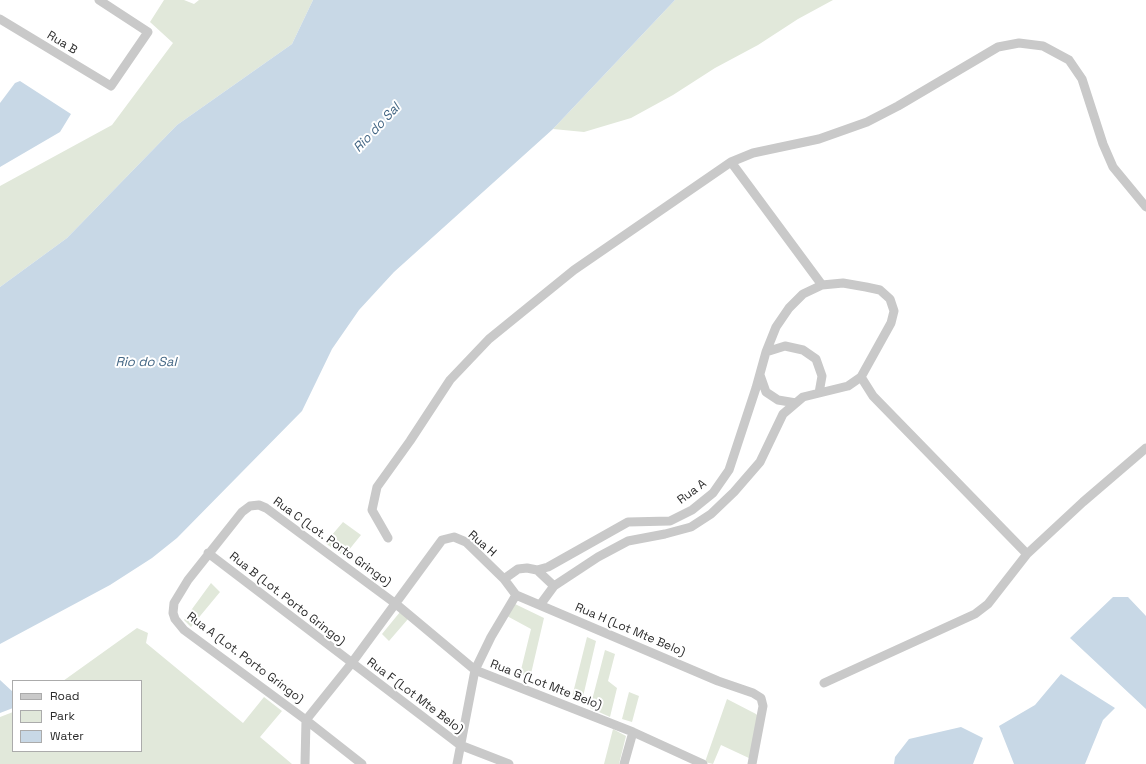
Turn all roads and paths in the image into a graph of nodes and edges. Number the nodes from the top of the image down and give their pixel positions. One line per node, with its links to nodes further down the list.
1 (99, 0): 2 (street, Rua B)
2 (0, 20)
3 (731, 162): 4 (street); 5 (street); 16 (street)
4 (1146, 207)
5 (822, 285): 6 (street, Rua A); 8 (street, Rua A)
6 (766, 352): 7 (street, Rua A); 10 (street)
7 (760, 375): 9 (street); 13 (street, Rua A)
8 (861, 377): 10 (street); 18 (street)
9 (766, 392): 11 (street); 13 (street)
10 (819, 393): 12 (street)
11 (778, 400): 12 (street); 14 (street)
12 (796, 403): 14 (street)
13 (750, 405): 19 (street, Rua A)
14 (783, 414): 21 (street)
15 (1146, 448): 18 (street)
16 (388, 538)
17 (208, 553): 23 (street, Rua C (Lot. Porto Gringo)); 25 (street, Rua B (Lot. Porto Gringo)); 28 (street, Rua A (Lot. Porto Gringo))
18 (1027, 554): 27 (street)
19 (537, 570): 20 (street, Rua A); 21 (street)
20 (504, 579): 22 (street); 23 (street, Rua H)
21 (554, 586): 24 (street)
22 (516, 595): 24 (street, Rua H (Lot Mte Belo)); 26 (street)
23 (396, 604): 25 (street); 26 (street, Rua G (Lot Mte Belo))
24 (540, 605): 37 (street, Rua H (Lot Mte Belo))
25 (351, 664): 28 (street); 30 (street, Rua F (Lot Mte Belo))
26 (475, 670): 29 (street, Rua G (Lot Mte Belo)); 30 (street)
27 (824, 683)
28 (306, 720): 31 (street); 32 (street, Rua A (Lot. Porto Gringo))
29 (633, 732): 35 (street); 36 (street, Rua G (Lot Mte Belo))
30 (460, 745): 33 (street); 34 (street, Rua F (Lot Mte Belo))
31 (305, 764)
32 (362, 764)
33 (457, 764)
34 (509, 764)
35 (624, 764)
36 (703, 764)
37 (752, 764)

